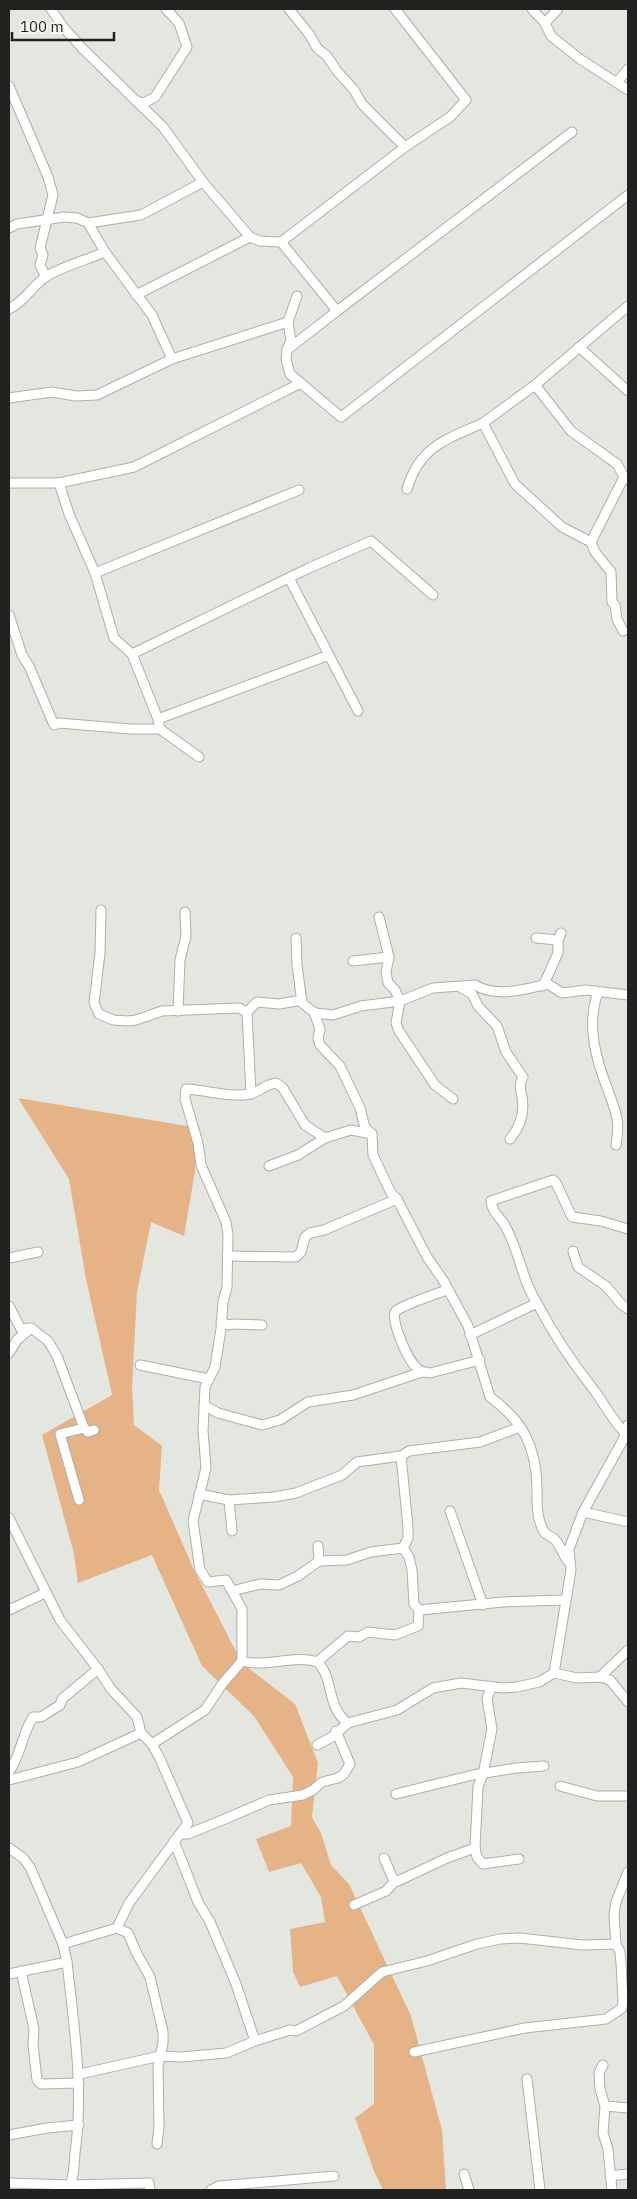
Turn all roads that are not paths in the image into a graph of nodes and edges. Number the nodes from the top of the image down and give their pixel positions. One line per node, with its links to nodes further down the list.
1 (51, 9): 12 (street)
2 (166, 9): 12 (street)
3 (289, 9): 14 (street)
4 (396, 9): 14 (street)
5 (532, 9): 7 (street)
6 (558, 9): 7 (street)
7 (544, 23): 9 (street)
8 (628, 69): 9 (street)
9 (616, 82): 11 (street)
10 (9, 86): 17 (street)
11 (628, 90)
12 (136, 101): 15 (street)
13 (572, 132): 28 (street)
14 (405, 148): 21 (street)
15 (203, 182): 18 (street); 20 (street)
16 (628, 195): 33 (street)
17 (45, 220): 18 (street); 19 (street); 23 (street)
18 (88, 223): 22 (street)
19 (9, 228)
20 (250, 237): 21 (street); 24 (street)
21 (281, 242): 28 (street)
22 (106, 252): 23 (street); 24 (street)
23 (46, 277): 27 (street)
24 (136, 295): 32 (street)
25 (297, 296): 29 (street)
26 (628, 306): 30 (street)
27 (9, 310)
28 (337, 311): 31 (street)
29 (288, 322): 31 (street); 32 (street)
30 (579, 347): 34 (street); 35 (street)
31 (287, 350): 33 (street)
32 (172, 359): 36 (street)
33 (299, 384): 39 (street)
34 (535, 386): 37 (street); 38 (street)
35 (628, 391)
36 (9, 398)
37 (483, 423): 41 (street); 43 (street)
38 (626, 478): 43 (street)
39 (59, 482): 40 (street); 44 (street)
40 (9, 483)
41 (406, 489)
42 (299, 490): 44 (street)
43 (591, 542): 48 (street)
44 (95, 573): 49 (street)
45 (289, 578): 46 (street); 49 (street); 50 (street)
46 (434, 595)
47 (9, 615): 52 (street)
48 (623, 631)
49 (132, 654): 52 (street)
50 (329, 655): 51 (street); 52 (street)
51 (358, 711)
52 (159, 724): 53 (street)
53 (199, 757)
54 (101, 910): 67 (street)
55 (185, 912): 67 (street)
56 (379, 917): 59 (street)
57 (296, 938): 65 (street)
58 (536, 938): 61 (street)
59 (389, 957): 60 (street); 66 (street)
60 (353, 961)
61 (543, 986): 62 (street); 63 (street)
62 (473, 989): 66 (street); 74 (street)
63 (598, 992): 64 (street); 75 (street)
64 (628, 996)
65 (302, 1000): 68 (street); 69 (street)
66 (400, 1001): 69 (street); 71 (street)
67 (178, 1011): 68 (street)
68 (247, 1012): 70 (street)
69 (314, 1012): 72 (street)
70 (251, 1094): 73 (street); 81 (street)
71 (453, 1099)
72 (372, 1134): 73 (street); 77 (street)
73 (325, 1138): 76 (street)
74 (510, 1139)
75 (616, 1145)
76 (269, 1166)
77 (397, 1199): 81 (street); 83 (street)
78 (628, 1229): 84 (street)
79 (573, 1251): 86 (street)
80 (38, 1252): 82 (street)
81 (227, 1256): 87 (street)
82 (9, 1258)
83 (447, 1290): 90 (street); 94 (street)
84 (537, 1303): 90 (street); 100 (street)
85 (9, 1306): 89 (street)
86 (628, 1309)
87 (221, 1322): 88 (street); 95 (street)
88 (262, 1325)
89 (31, 1328): 91 (street); 98 (street)
90 (470, 1335): 92 (street)
91 (9, 1352)
92 (480, 1360): 94 (street); 97 (street)
93 (140, 1365): 95 (street)
94 (422, 1372): 96 (street)
95 (208, 1379): 96 (street)
96 (204, 1405): 102 (street)
97 (520, 1427): 101 (street); 113 (street)
98 (84, 1428): 99 (street); 103 (street)
99 (94, 1430)
100 (626, 1435): 106 (street)
101 (400, 1456): 104 (street); 111 (street)
102 (199, 1494): 104 (street); 114 (street)
103 (79, 1500)
104 (229, 1500): 109 (street)
105 (450, 1511): 117 (street)
106 (583, 1512): 108 (street); 113 (street)
107 (9, 1518): 115 (street)
108 (628, 1522)
109 (232, 1531)
110 (318, 1546): 112 (street)
111 (403, 1548): 112 (street); 119 (street)
112 (319, 1561): 114 (street)
113 (570, 1563): 116 (street)
114 (232, 1591): 121 (street)
115 (45, 1593): 118 (street); 123 (street)
116 (565, 1600): 117 (street); 124 (street)
117 (483, 1605): 119 (street)
118 (9, 1610)
119 (419, 1610): 122 (street)
120 (628, 1650): 125 (street)
121 (242, 1661): 122 (street); 131 (street)
122 (318, 1662): 128 (street)
123 (98, 1670): 130 (street); 134 (street)
124 (554, 1673): 125 (street); 126 (street)
125 (600, 1677): 127 (street)
126 (491, 1687): 128 (street); 135 (street)
127 (628, 1702)
128 (348, 1722): 129 (street)
129 (336, 1731): 132 (street); 140 (street)
130 (141, 1733): 131 (street); 136 (street)
131 (152, 1744): 140 (street)
132 (318, 1744)
133 (544, 1766): 135 (street)
134 (9, 1772)
135 (483, 1774): 138 (street); 142 (street)
136 (9, 1780)
137 (560, 1786): 139 (street)
138 (396, 1794)
139 (628, 1796)
140 (177, 1837): 148 (street); 154 (street)
141 (9, 1848): 149 (street)
142 (475, 1848): 144 (street); 146 (street)
143 (384, 1858): 146 (street)
144 (519, 1858)
145 (628, 1872): 150 (street)
146 (395, 1881): 147 (street)
147 (354, 1904)
148 (117, 1928): 149 (street); 156 (street)
149 (63, 1944): 151 (street)
150 (621, 1950): 154 (street); 155 (street)
151 (67, 1962): 152 (street); 158 (street)
152 (21, 1971): 153 (street); 158 (street)
153 (9, 1974)
154 (255, 2040): 156 (street)
155 (414, 2052)
156 (160, 2056): 158 (street); 164 (street)
157 (603, 2065): 160 (street)
158 (79, 2078): 162 (street)
159 (526, 2079): 174 (street)
160 (605, 2106): 161 (street); 168 (street)
161 (628, 2108)
162 (79, 2125): 163 (street); 170 (street)
163 (9, 2135)
164 (157, 2144)
165 (464, 2174): 173 (street)
166 (628, 2174): 168 (street)
167 (334, 2176): 172 (street)
168 (610, 2176): 175 (street)
169 (9, 2182): 170 (street)
170 (69, 2187): 171 (street)
171 (150, 2190)
172 (211, 2190)
173 (469, 2190)
174 (540, 2190)
175 (612, 2190)

